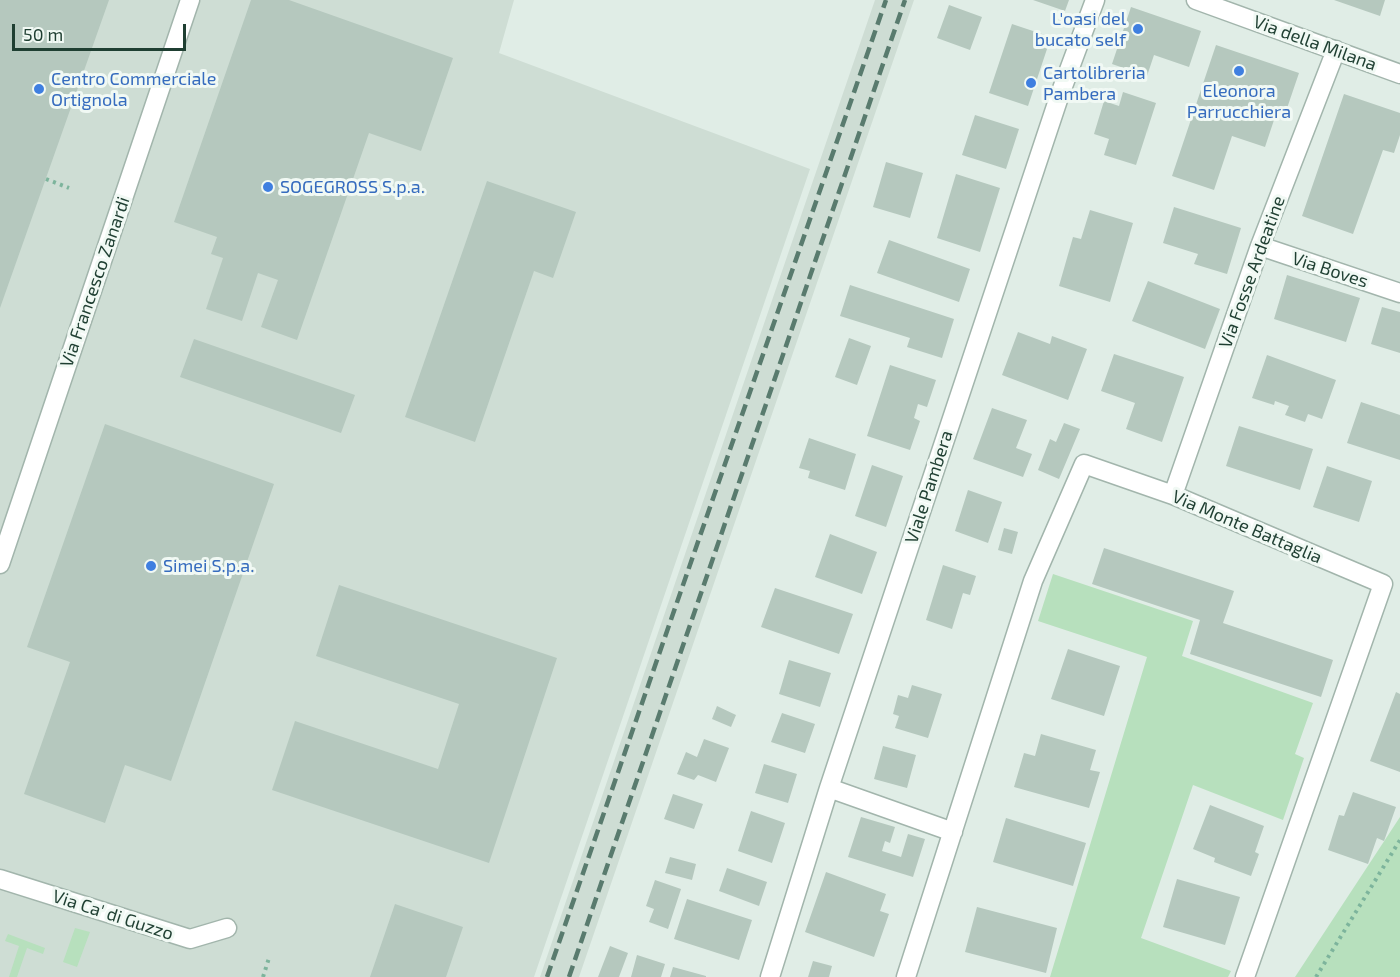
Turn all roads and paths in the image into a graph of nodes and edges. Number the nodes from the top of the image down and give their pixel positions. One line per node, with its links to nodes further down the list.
1 (190, 0): 11 (street, Via Francesco Zanardi)
2 (1095, 0): 12 (street, Viale Pambera)
3 (1196, 0): 4 (street, Via della Milana)
4 (1336, 51): 5 (street, Via della Milana); 8 (street, Via Fosse Ardeatine)
5 (1400, 74)
6 (46, 179): 7 (path)
7 (69, 188)
8 (1260, 246): 9 (street, Via Boves); 10 (street, Via Fosse Ardeatine)
9 (1400, 293)
10 (1173, 495): 13 (street, Via Monte Battaglia); 21 (street, Via Monte Battaglia)
11 (0, 564)
12 (829, 788): 13 (street); 19 (street, Viale Pambera)
13 (953, 832): 20 (street, Via Monte Battaglia)
14 (1400, 840): 22 (path)
15 (0, 879): 16 (street, Via Ca' di Guzzo)
16 (227, 928)
17 (269, 958): 18 (path)
18 (263, 977)
19 (770, 977)
20 (906, 977)
21 (1245, 977)
22 (1316, 977)

